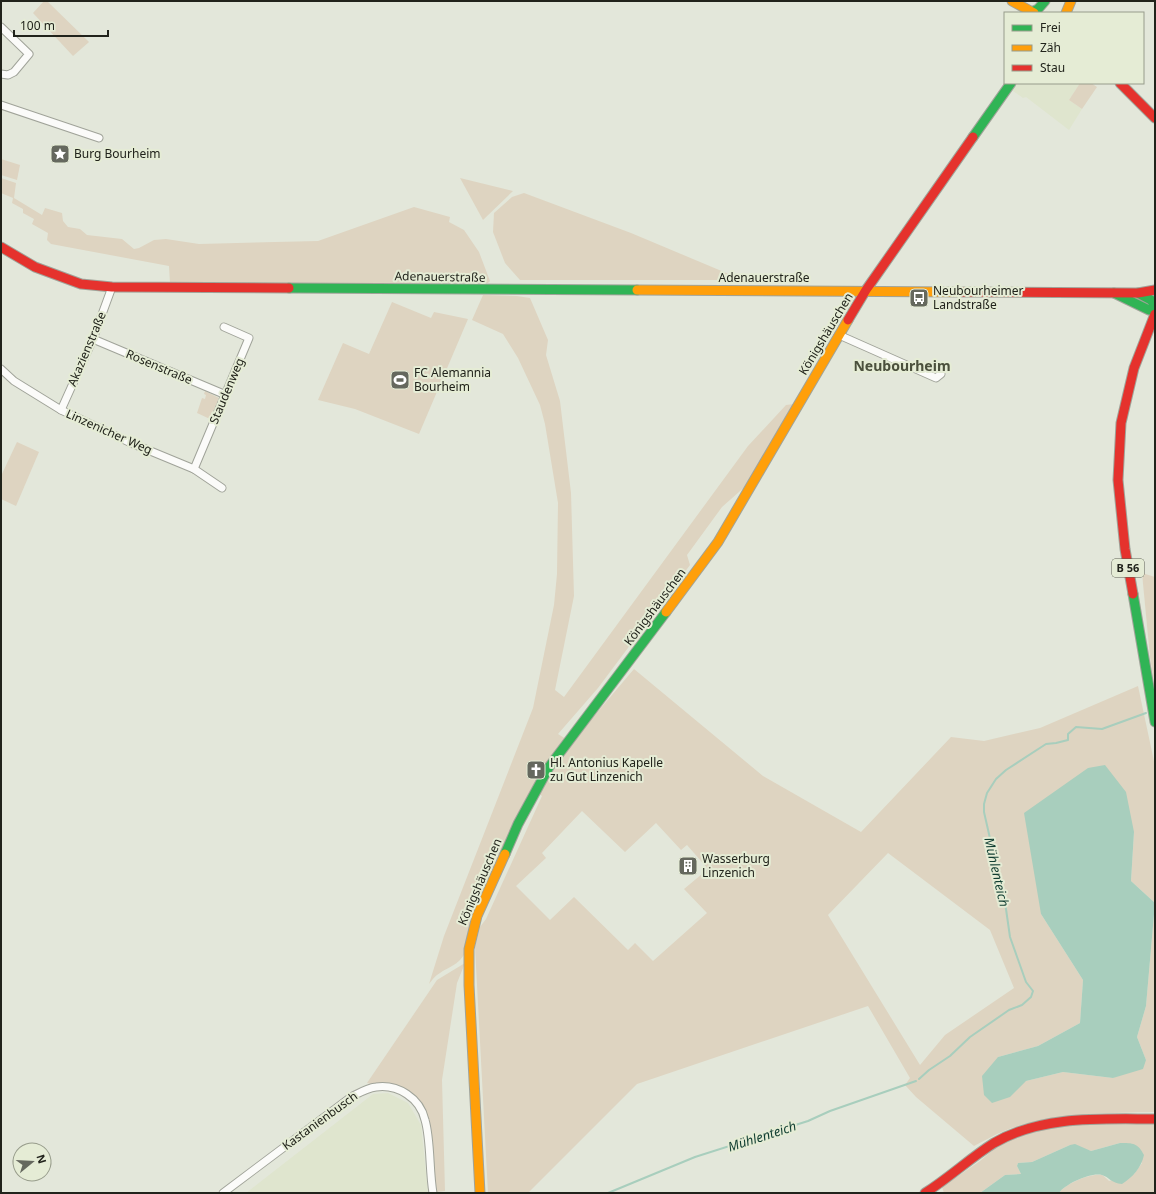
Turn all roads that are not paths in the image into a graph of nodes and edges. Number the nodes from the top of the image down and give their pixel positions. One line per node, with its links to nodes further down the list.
1 (1012, 1): 4 (street)
2 (1045, 1): 4 (street)
3 (1072, 1): 5 (street); 6 (street)
4 (1033, 12)
5 (1066, 12)
6 (1072, 12)
7 (1, 27): 8 (street)
8 (1, 74)
9 (1010, 84): 18 (street, Königshäuschen)
10 (1121, 84): 14 (street)
11 (1131, 84): 13 (street)
12 (1, 106): 15 (street)
13 (1155, 108)
14 (1155, 118)
15 (98, 138)
16 (1, 247): 17 (street, Adenauerstraße)
17 (112, 287): 18 (street, Adenauerstraße); 27 (street, Akazienstraße)
18 (866, 290): 20 (street, Adenauerstraße); 26 (street, Königshäuschen)
19 (1155, 290): 21 (street, Adenauerstraße)
20 (1113, 292): 21 (street, Adenauerstraße); 23 (street)
21 (1138, 293): 22 (street)
22 (1155, 306)
23 (1155, 309)
24 (1155, 314): 34 (street, B 56)
25 (224, 328): 30 (street, Staudenweg)
26 (840, 335): 29 (street); 38 (street, Königshäuschen)
27 (93, 339): 30 (street, Rosenstraße); 31 (street, Akazienstraße)
28 (1, 369): 31 (street, Linzenicher Weg)
29 (941, 374)
30 (226, 395): 32 (street, Staudenweg)
31 (61, 410): 32 (street, Linzenicher Weg)
32 (194, 469): 33 (street, Linzenicher Weg)
33 (222, 488)
34 (1155, 722)
35 (1155, 1119): 39 (street)
36 (223, 1193): 37 (street, Kastanienbusch)
37 (433, 1193)
38 (480, 1193)
39 (924, 1193)

